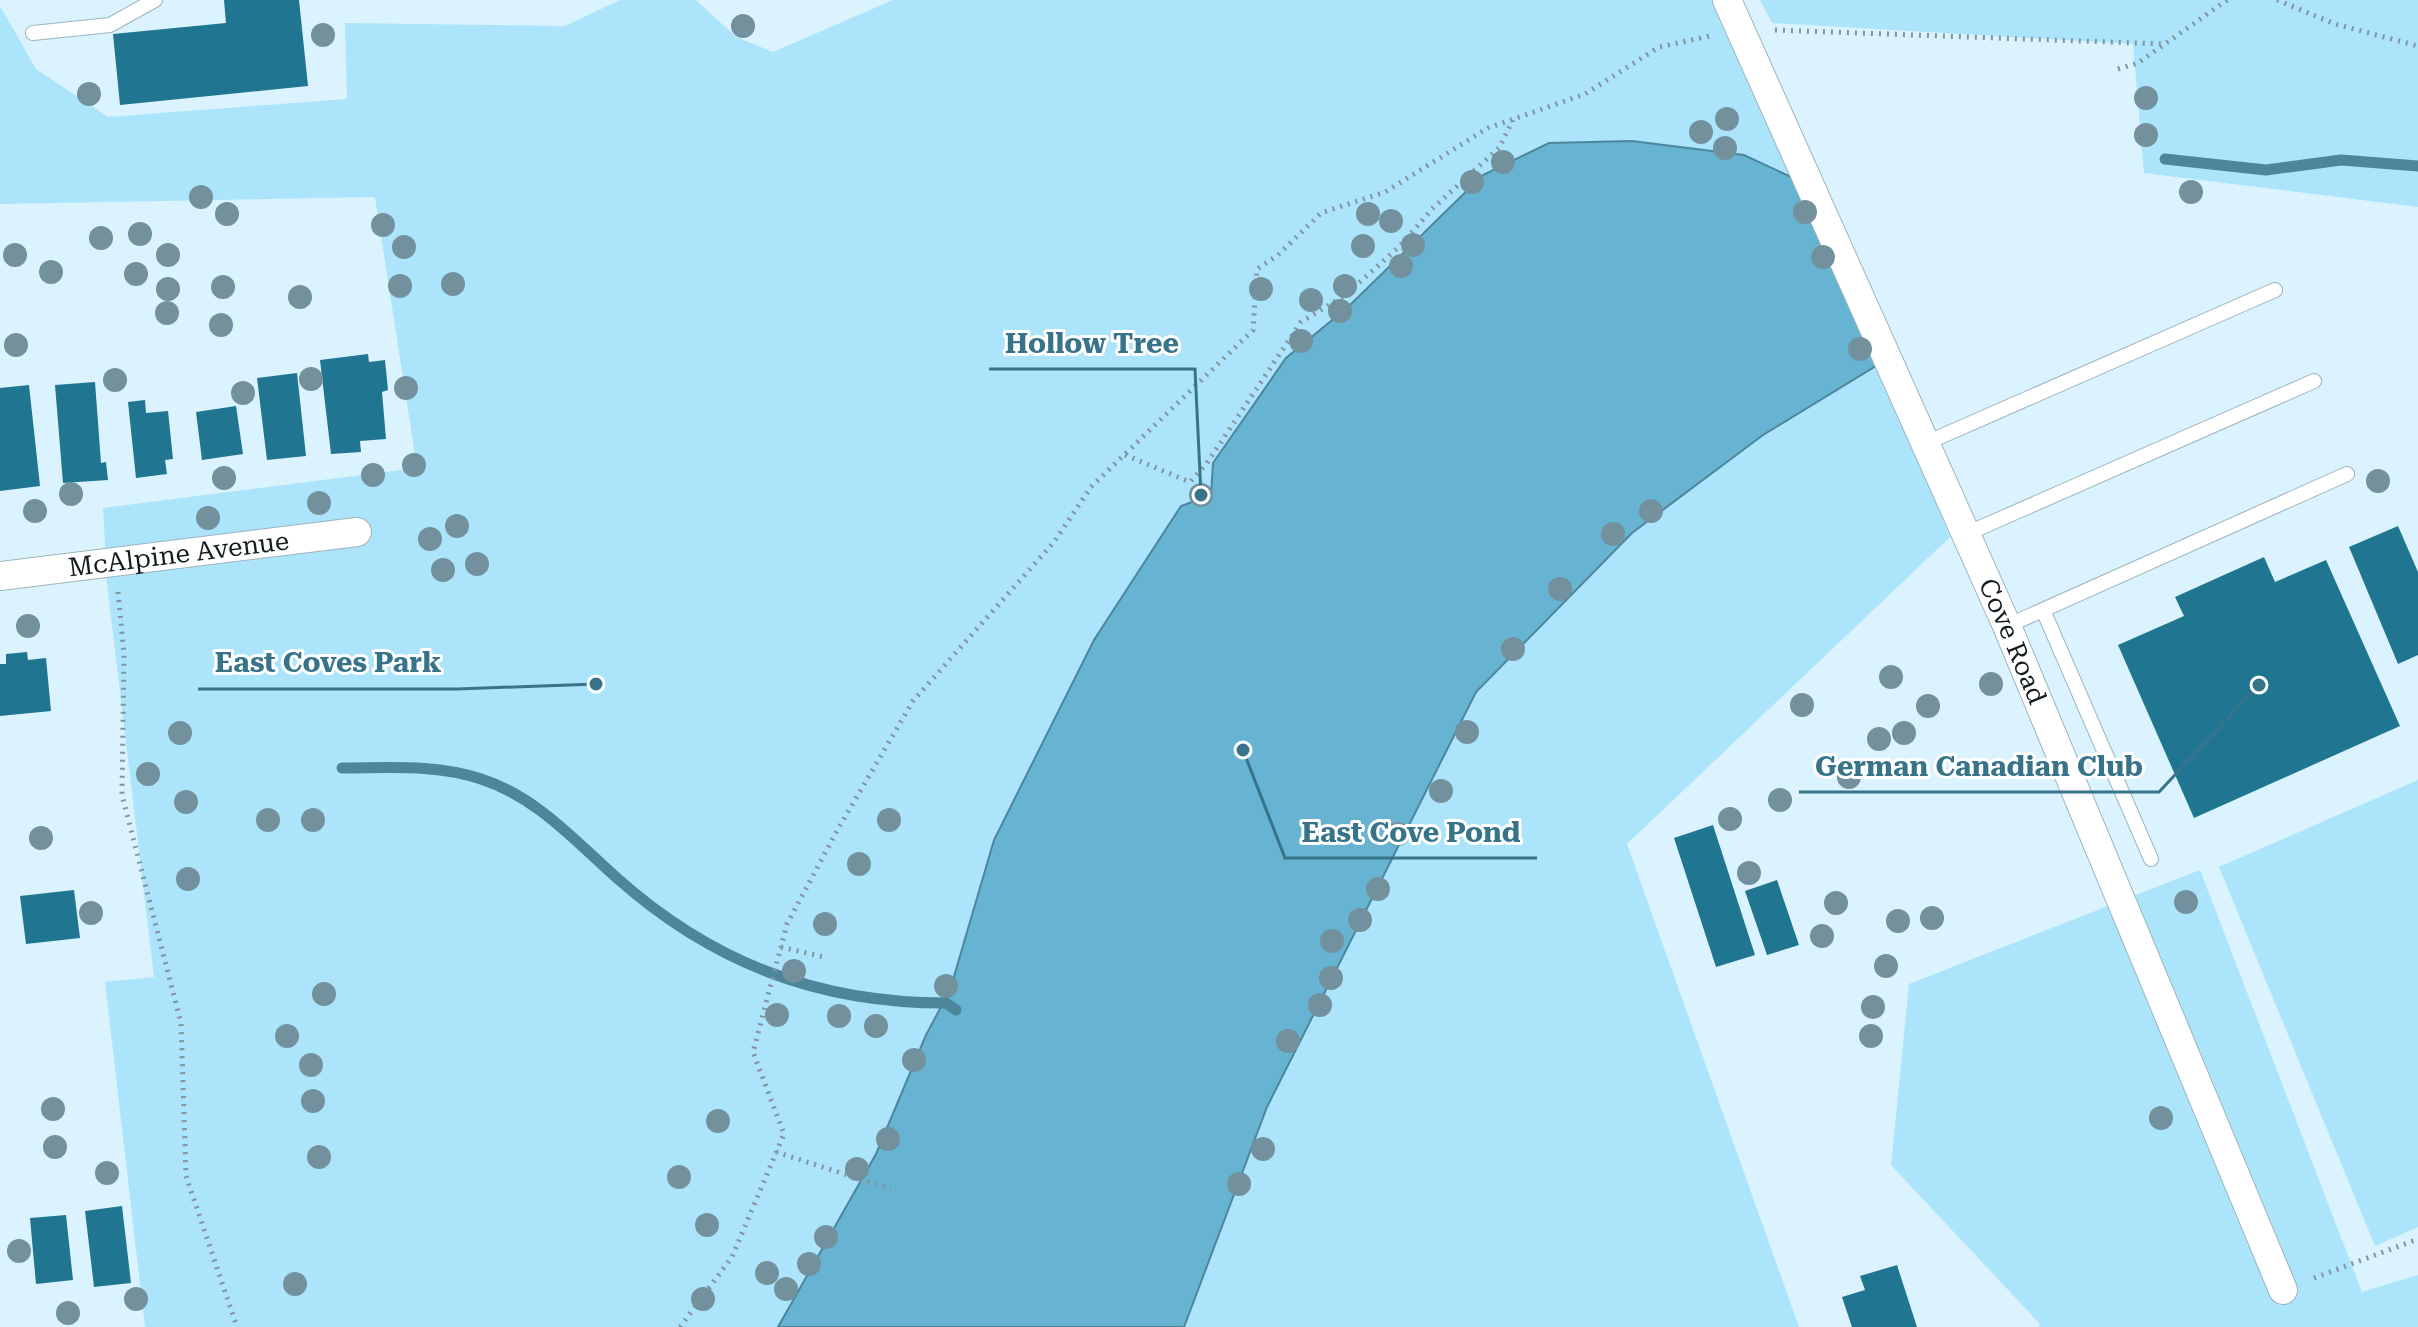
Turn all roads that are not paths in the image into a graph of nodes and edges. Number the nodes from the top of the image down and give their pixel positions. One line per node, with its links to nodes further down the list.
1 (155, 0): 3 (lane)
2 (1727, 0): 6 (street, Cove Road)
3 (33, 33)
4 (2275, 290): 6 (lane)
5 (2314, 381): 9 (lane)
6 (1926, 443): 9 (street, Cove Road)
7 (2347, 474): 11 (lane)
8 (357, 532): 10 (street, McAlpine Avenue)
9 (1966, 534): 12 (street, Cove Road)
10 (0, 576)
11 (2043, 610): 12 (lane); 13 (lane)
12 (2007, 626): 14 (street, Cove Road)
13 (2151, 859)
14 (2283, 1290)

